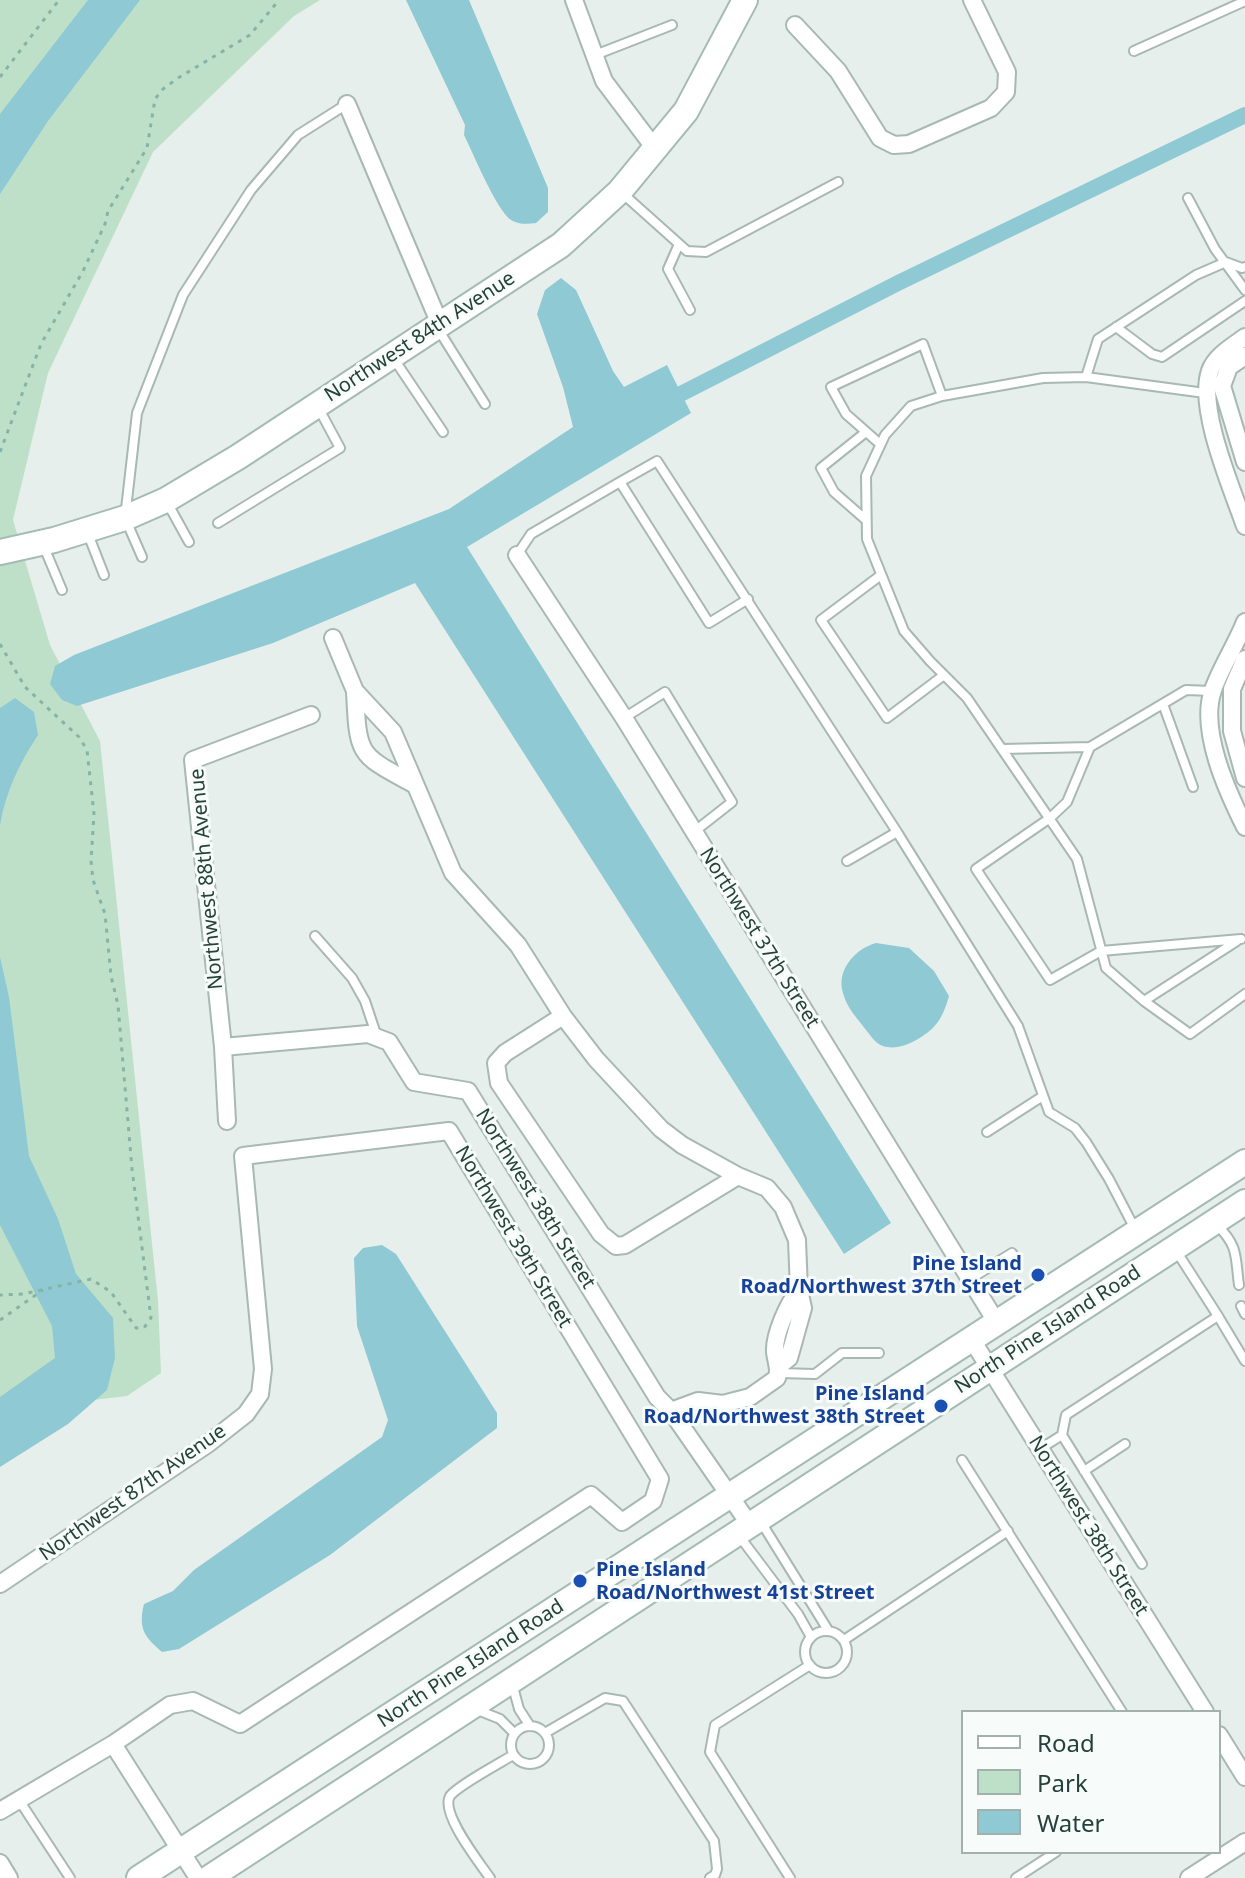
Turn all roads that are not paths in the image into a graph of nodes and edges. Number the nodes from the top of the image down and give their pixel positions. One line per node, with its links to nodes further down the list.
1 (574, 0): 8 (street)
2 (745, 0): 10 (main road, Northwest 84th Avenue)
3 (972, 0): 6 (street)
4 (1245, 1): 7 (lane)
5 (672, 25): 8 (lane)
6 (795, 25)
7 (1134, 51)
8 (594, 55): 10 (street)
9 (347, 104): 20 (street); 37 (lane)
10 (656, 150): 12 (main road, Northwest 84th Avenue)
11 (838, 182): 14 (lane)
12 (620, 191): 14 (lane); 20 (main road, Northwest 84th Avenue)
13 (1188, 198): 15 (lane)
14 (679, 244): 19 (lane)
15 (1226, 262): 16 (lane); 17 (lane); 21 (lane)
16 (1245, 267)
17 (1245, 290)
18 (1245, 301): 21 (lane)
19 (690, 310)
20 (437, 324): 23 (main road, Northwest 84th Avenue); 28 (lane)
21 (1116, 327): 25 (lane)
22 (1245, 337): 26 (street)
23 (391, 355): 29 (main road, Northwest 84th Avenue); 31 (lane)
24 (1245, 356): 30 (street)
25 (1086, 377): 26 (lane); 27 (lane)
26 (1205, 393): 30 (street); 40 (street)
27 (942, 396): 32 (lane); 33 (lane)
28 (485, 404)
29 (316, 405): 36 (main road, Northwest 84th Avenue); 39 (lane)
30 (1230, 414): 34 (street)
31 (443, 432)
32 (866, 432): 33 (lane); 38 (lane)
33 (880, 444): 38 (lane)
34 (1245, 462)
35 (620, 482): 45 (lane); 50 (lane); 50 (lane)
36 (166, 500): 37 (main road, Northwest 84th Avenue); 43 (lane)
37 (125, 518): 41 (main road, Northwest 84th Avenue); 46 (lane)
38 (866, 520): 48 (lane)
39 (218, 523)
40 (1245, 526)
41 (87, 530): 42 (main road, Northwest 84th Avenue); 47 (lane)
42 (42, 542): 44 (main road, Northwest 84th Avenue); 49 (lane)
43 (189, 542)
44 (0, 552)
45 (517, 555): 60 (street, Northwest 37th Street)
46 (142, 557)
47 (104, 575)
48 (881, 575): 54 (lane); 54 (lane)
49 (62, 590)
50 (748, 599): 69 (lane)
51 (1245, 622): 57 (street)
52 (333, 638): 56 (street)
53 (1245, 659): 55 (street)
54 (944, 675): 62 (lane)
55 (1238, 689): 57 (lane); 63 (street)
56 (355, 691): 64 (street); 64 (street)
57 (1212, 691): 58 (lane); 67 (street)
58 (1163, 704): 61 (lane); 65 (lane)
59 (311, 715): 78 (street, Northwest 88th Avenue)
60 (624, 718): 68 (street, Northwest 37th Street); 68 (lane)
61 (1090, 747): 62 (lane); 66 (lane)
62 (1003, 749): 66 (lane)
63 (1245, 778)
64 (415, 785): 76 (street)
65 (1193, 787)
66 (1050, 818): 73 (lane); 73 (lane)
67 (1245, 827)
68 (694, 832): 90 (street, Northwest 37th Street)
69 (897, 832): 70 (lane); 79 (lane)
70 (847, 861)
71 (315, 936): 77 (lane)
72 (1243, 938): 73 (lane); 75 (lane)
73 (1101, 951): 75 (lane)
74 (1245, 994): 75 (lane)
75 (1144, 1001)
76 (563, 1016): 84 (street); 84 (street, Northwest 38th Street)
77 (377, 1038): 78 (street); 99 (street, Northwest 38th Street)
78 (223, 1047): 80 (street, Northwest 88th Avenue)
79 (1043, 1096): 81 (lane); 87 (lane)
80 (227, 1121)
81 (987, 1132)
82 (243, 1156): 109 (street, Northwest 87th Avenue); 121 (street, Northwest 39th Street)
83 (1245, 1162): 87 (main road, North Pine Island Road)
84 (738, 1176): 98 (street)
85 (1245, 1202): 86 (main road, North Pine Island Road)
86 (1213, 1222): 88 (main road, North Pine Island Road); 91 (lane)
87 (1137, 1233): 93 (main road, North Pine Island Road)
88 (1174, 1249): 92 (lane); 97 (main road, North Pine Island Road)
89 (1012, 1253): 90 (lane)
90 (970, 1279): 93 (street, Northwest 37th Street)
91 (1239, 1285)
92 (1218, 1316): 96 (lane); 100 (lane)
93 (997, 1323): 94 (main road, North Pine Island Road)
94 (972, 1340): 97 (street, Northwest 38th Street); 105 (main road, North Pine Island Road)
95 (879, 1353): 98 (lane)
96 (1245, 1361)
97 (990, 1368): 102 (street, Northwest 38th Street); 106 (main road, North Pine Island Road)
98 (779, 1369): 99 (street)
99 (671, 1411): 105 (street, Northwest 38th Street)
100 (1062, 1435): 102 (lane); 104 (lane)
101 (1125, 1444): 104 (lane)
102 (1040, 1449): 117 (street, Northwest 38th Street)
103 (962, 1460): 107 (lane)
104 (1084, 1471): 108 (lane)
105 (730, 1497): 106 (street, Northwest 38th Street); 128 (main road, North Pine Island Road)
106 (749, 1525): 110 (lane); 111 (lane); 114 (main road, North Pine Island Road)
107 (1008, 1531): 112 (lane); 116 (lane)
108 (1142, 1564)
109 (0, 1584)
110 (828, 1630): 111 (lane); 112 (lane)
111 (811, 1637): 113 (lane)
112 (844, 1640): 113 (lane)
113 (810, 1665): 138 (lane)
114 (512, 1680): 115 (main road, North Pine Island Road); 118 (lane)
115 (471, 1707): 119 (lane); 136 (main road, North Pine Island Road)
116 (1121, 1710)
117 (1204, 1710)
118 (530, 1726): 119 (lane); 120 (lane)
119 (514, 1733): 122 (lane)
120 (545, 1733): 122 (lane); 131 (lane)
121 (113, 1744): 125 (street); 128 (street)
122 (513, 1755): 137 (lane)
123 (1224, 1756): 124 (street)
124 (1243, 1770)
125 (19, 1800): 126 (street); 133 (lane)
126 (0, 1811)
127 (1245, 1842): 140 (street)
128 (181, 1851): 134 (main road, North Pine Island Road); 135 (street)
129 (1053, 1854): 139 (lane)
130 (0, 1863): 132 (street)
131 (714, 1877)
132 (9, 1878)
133 (70, 1878)
134 (139, 1878)
135 (198, 1878)
136 (209, 1878)
137 (490, 1878)
138 (790, 1878)
139 (1016, 1878)
140 (1189, 1878)

